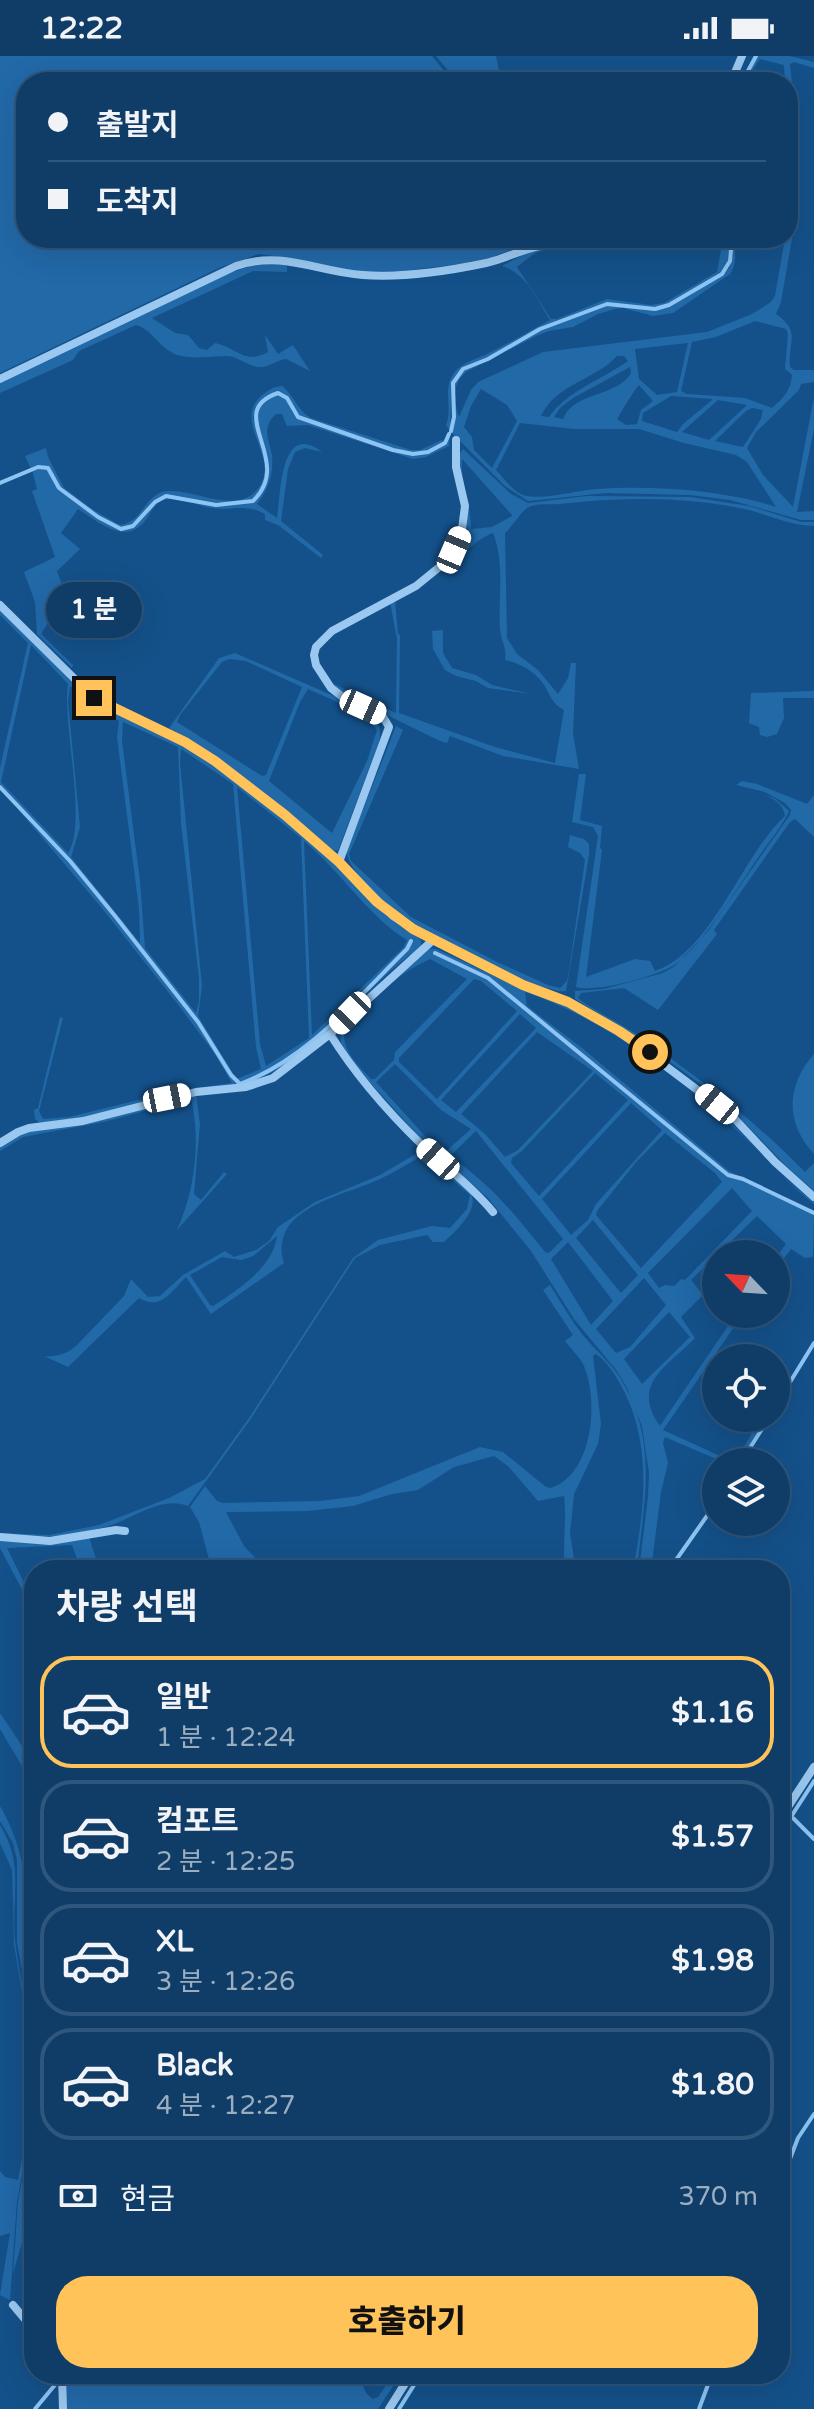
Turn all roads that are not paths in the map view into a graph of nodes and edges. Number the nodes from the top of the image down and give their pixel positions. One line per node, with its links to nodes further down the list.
1 (526, 248): 2 (street)
2 (0, 379)
3 (456, 440): 5 (street)
4 (0, 605): 5 (street)
5 (339, 862): 6 (street)
6 (433, 940): 7 (street); 9 (street)
7 (330, 1034): 8 (street); 10 (street)
8 (0, 1143)
9 (814, 1197)
10 (493, 1212)
11 (125, 1531): 12 (street)
12 (0, 1537)
13 (814, 1767): 14 (street)
14 (790, 1804)
15 (13, 2305): 16 (street)
16 (24, 2318)
17 (62, 2384): 19 (street)
18 (405, 2384): 20 (street)
19 (63, 2409)
20 (389, 2409)

